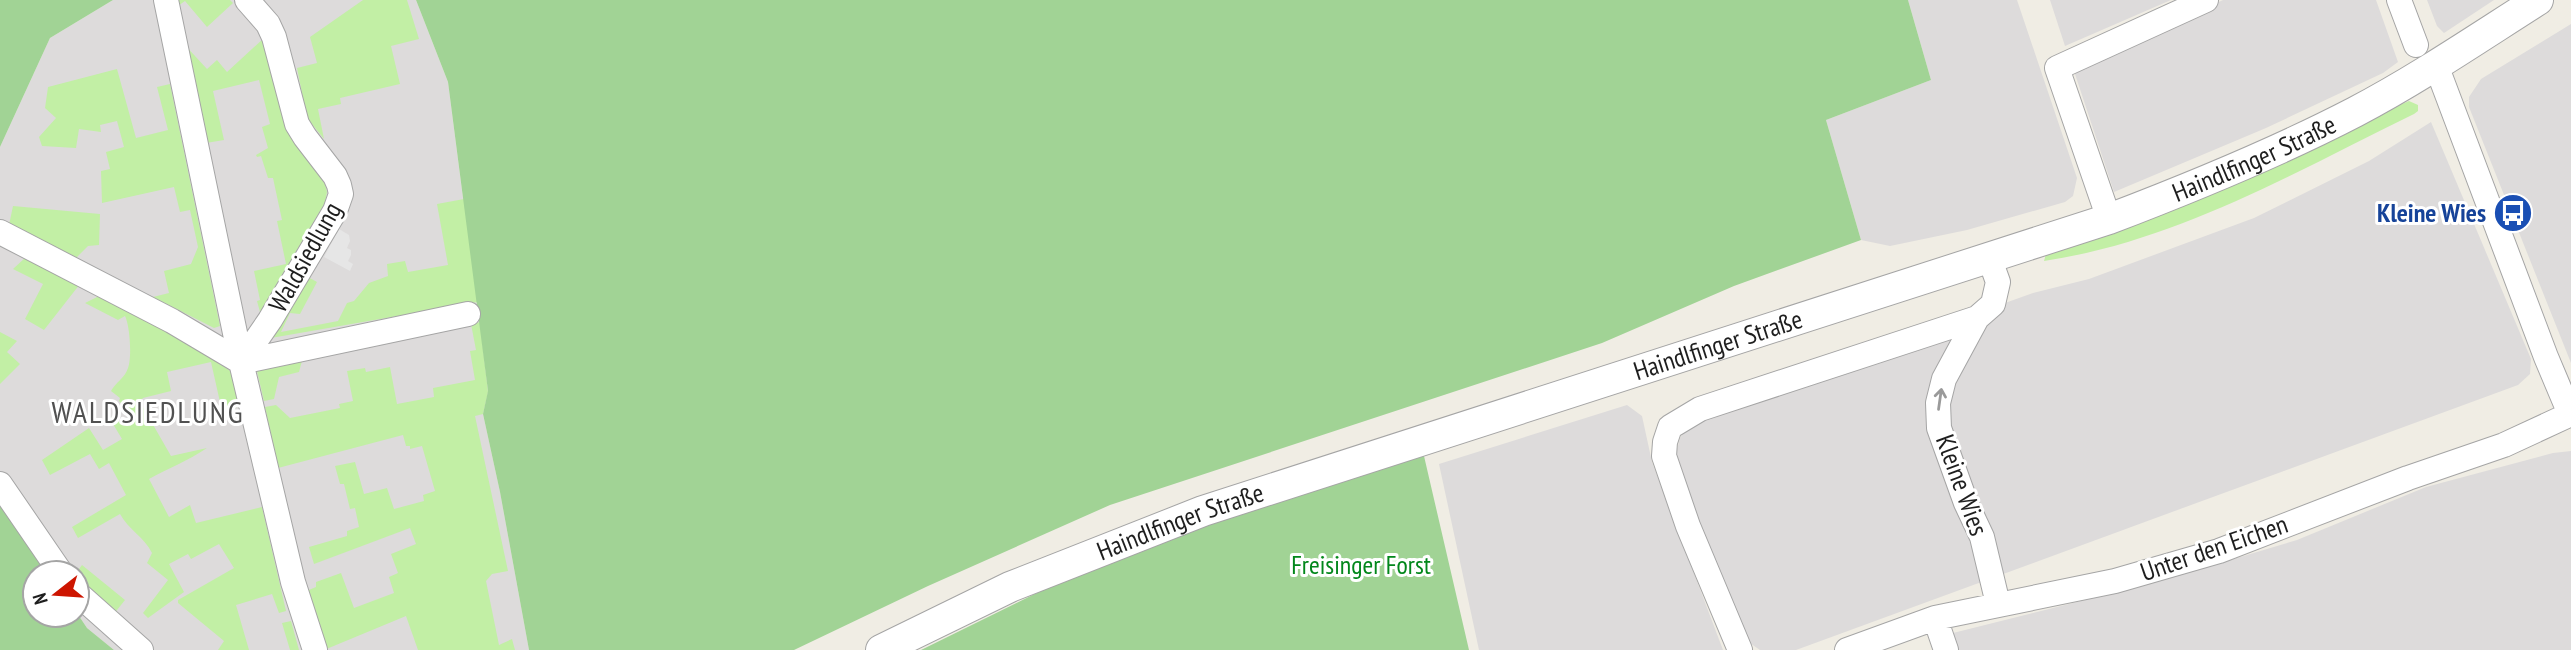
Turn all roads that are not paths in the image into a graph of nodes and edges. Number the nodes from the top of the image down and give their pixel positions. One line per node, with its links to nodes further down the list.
1 (166, 0): 12 (street, Waldsiedlung)
2 (247, 0): 12 (street, Waldsiedlung)
3 (2206, 0): 7 (street)
4 (2399, 0): 6 (street)
5 (2538, 0): 6 (street, Haindlfinger Straße)
6 (2426, 55): 7 (street, Haindlfinger Straße); 13 (street)
7 (2109, 219): 9 (street, Haindlfinger Straße)
8 (0, 232): 12 (street)
9 (1989, 257): 11 (street, Kleine Wies); 21 (street, Haindlfinger Straße)
10 (468, 314): 12 (street, Waldsiedlung)
11 (1977, 318): 16 (street, Kleine Wies, one-way to 11); 22 (street)
12 (241, 362): 20 (street, Waldsiedlung)
13 (2571, 414): 16 (street, Unter den Eichen)
14 (0, 484): 15 (street)
15 (51, 559)
16 (1998, 604): 18 (street, Unter den Eichen)
17 (91, 605): 19 (street)
18 (1936, 618): 23 (street, Unter den Eichen); 24 (street)
19 (141, 650)
20 (315, 650)
21 (881, 650)
22 (1740, 650)
23 (1847, 650)
24 (1946, 650)

